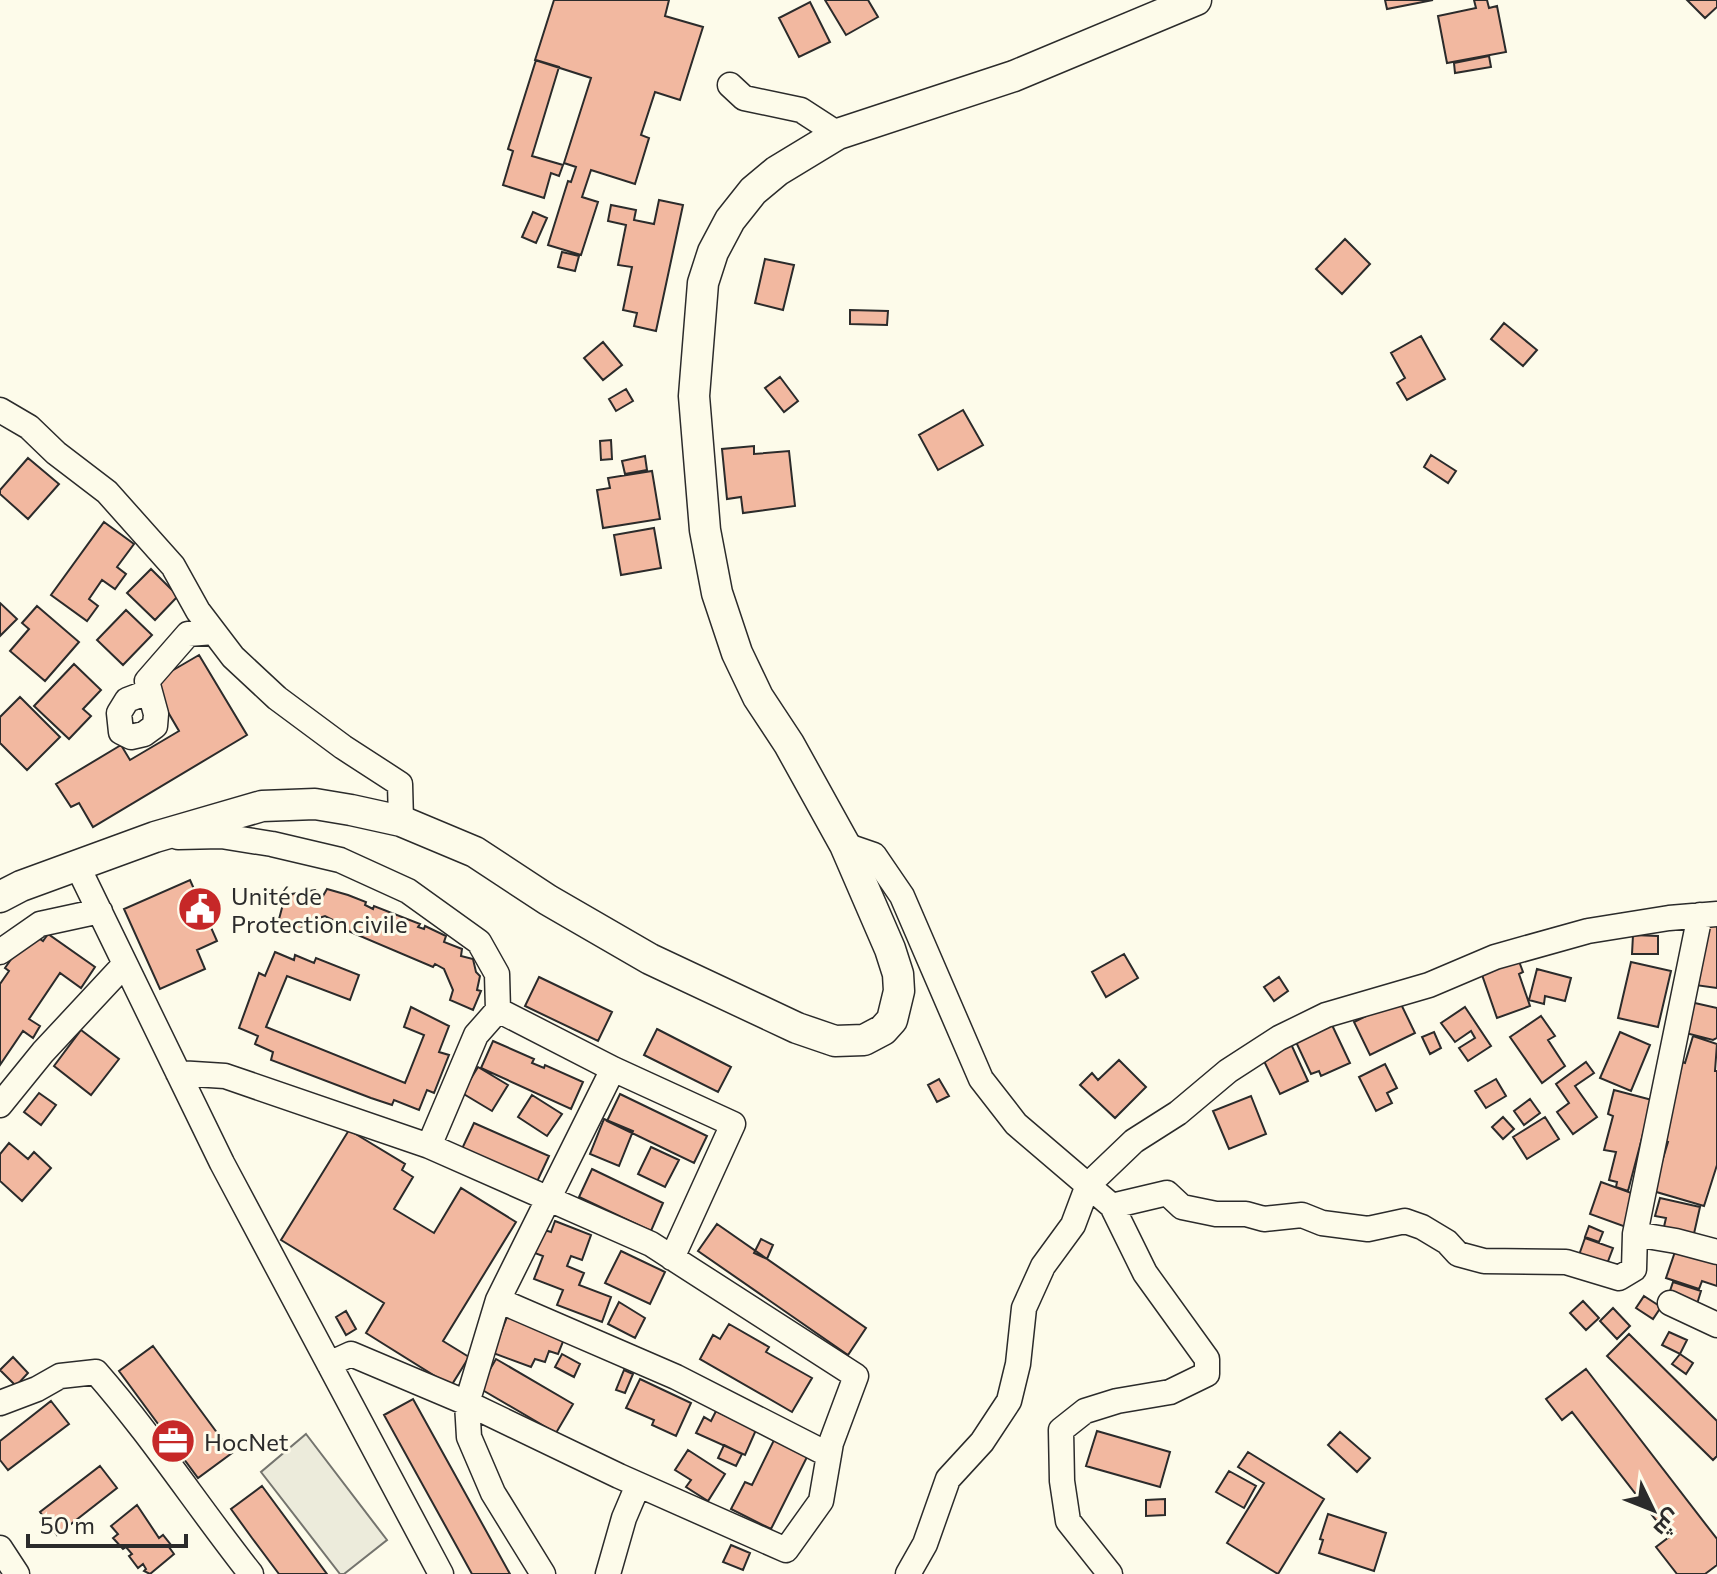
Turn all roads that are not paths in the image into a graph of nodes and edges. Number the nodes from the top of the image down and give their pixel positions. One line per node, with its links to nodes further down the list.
1 (1196, 0): 3 (main road)
2 (730, 85): 3 (street)
3 (838, 134): 9 (main road)
4 (0, 410): 5 (street)
5 (214, 632): 6 (street); 7 (street)
6 (148, 692)
7 (401, 821): 8 (main road); 9 (main road)
8 (155, 837): 10 (main road); 16 (street)
9 (845, 845): 21 (street)
10 (77, 865): 11 (main road); 12 (street)
11 (0, 897)
12 (100, 911): 14 (street); 15 (street)
13 (1709, 915): 21 (street); 24 (street)
14 (0, 952)
15 (125, 964): 18 (street); 19 (street)
16 (498, 1010): 17 (street); 20 (street)
17 (613, 1069): 22 (street); 26 (street)
18 (178, 1073): 20 (street); 30 (street)
19 (0, 1105)
20 (429, 1146): 22 (street)
21 (1088, 1185): 23 (street); 41 (street)
22 (548, 1200): 26 (street); 27 (street)
23 (1112, 1206): 24 (street); 42 (street)
24 (1635, 1234): 25 (street)
25 (1717, 1252)
26 (672, 1258): 33 (street)
27 (498, 1300): 32 (street); 33 (street)
28 (1670, 1303): 29 (street)
29 (1717, 1325)
30 (329, 1364): 32 (street); 38 (street)
31 (0, 1403): 37 (street)
32 (467, 1403): 34 (street); 39 (street)
33 (829, 1455): 34 (street)
34 (638, 1485): 40 (street)
35 (0, 1548): 36 (street)
36 (17, 1574)
37 (251, 1574)
38 (441, 1574)
39 (543, 1574)
40 (608, 1574)
41 (908, 1574)
42 (1110, 1574)

